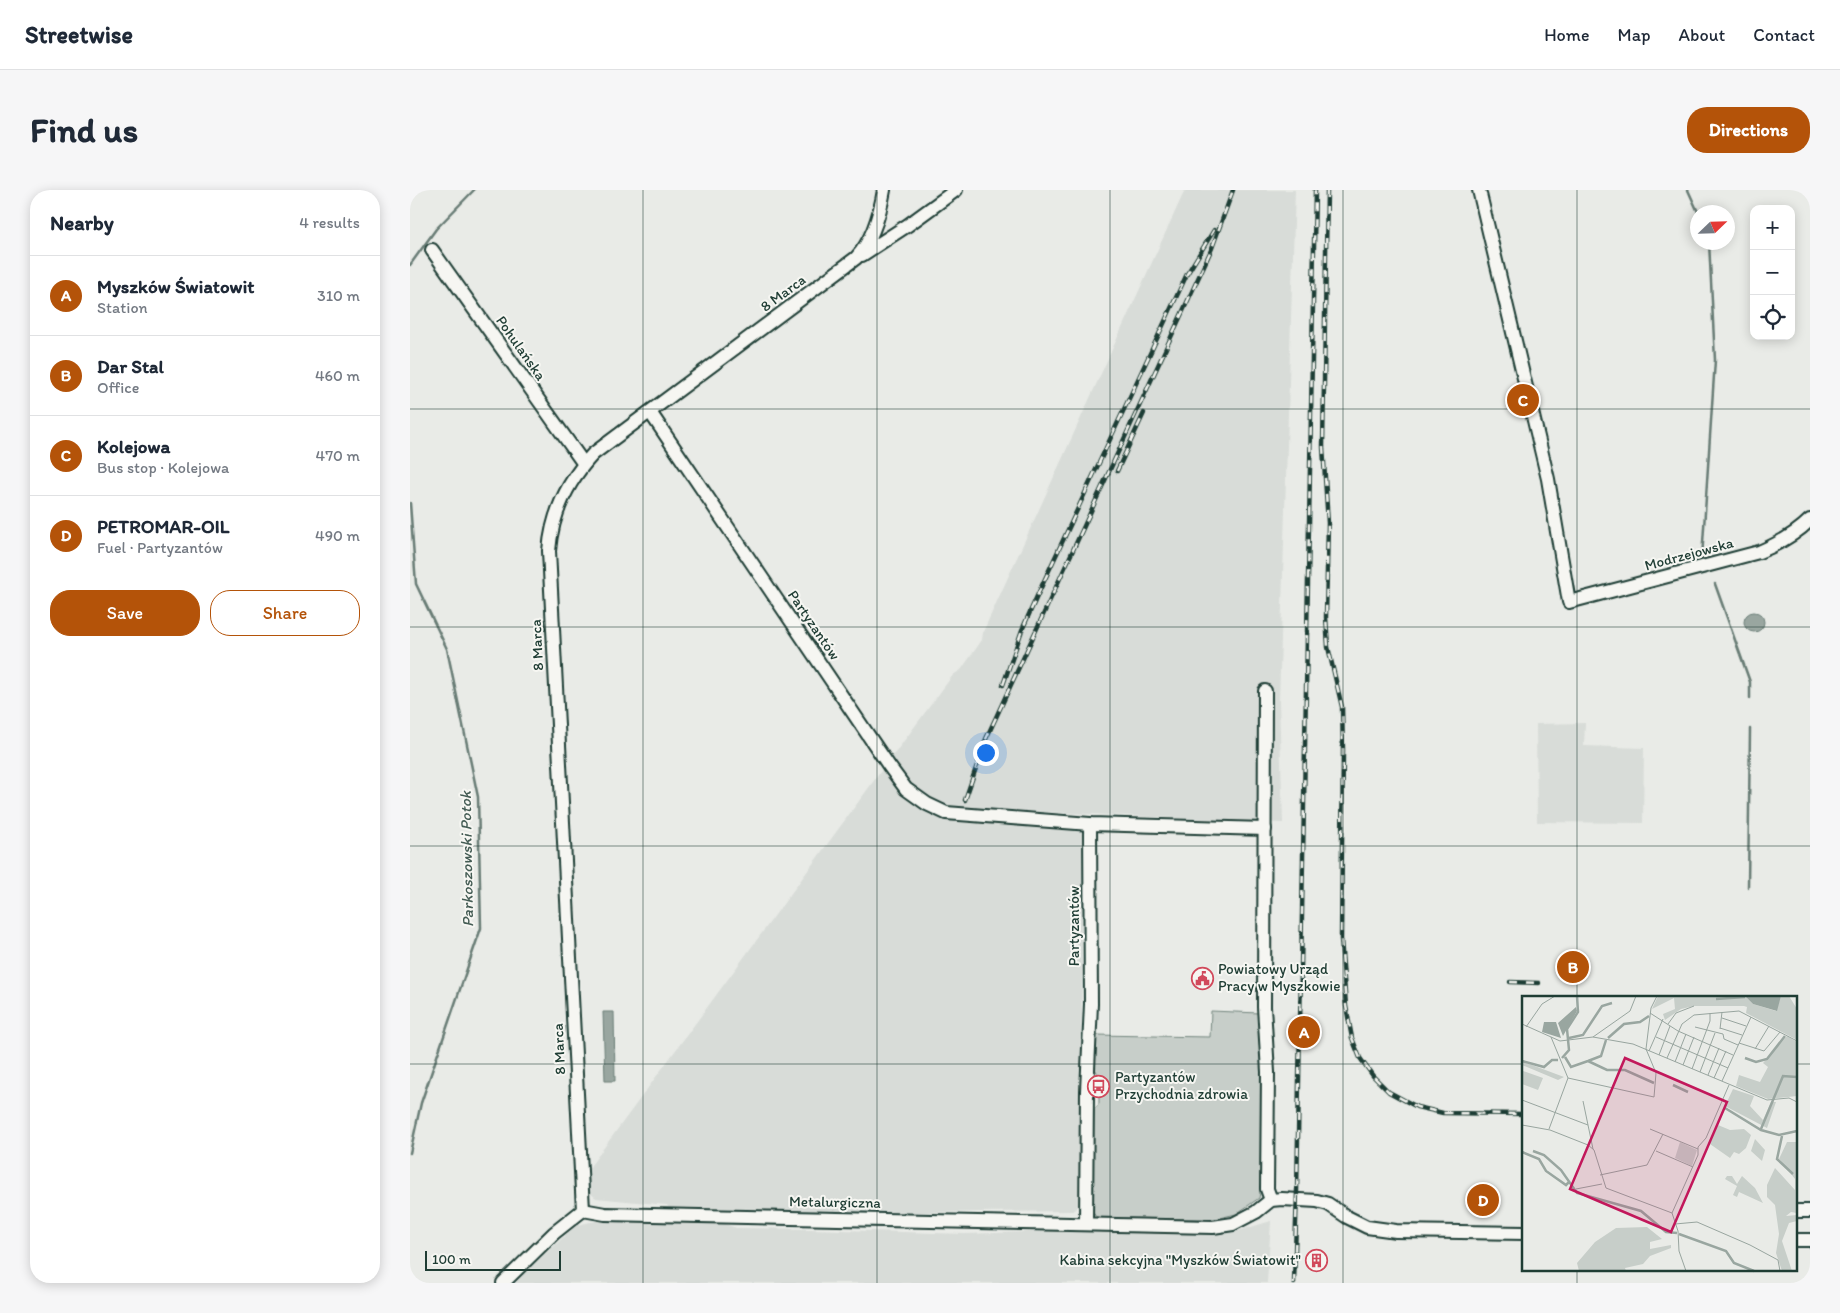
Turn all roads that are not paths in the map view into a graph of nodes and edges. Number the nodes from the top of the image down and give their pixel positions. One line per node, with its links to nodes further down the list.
1 (884, 190): 5 (street, 8 Marca)
2 (956, 190): 5 (street)
3 (1478, 190): 8 (street, Modrzejowska)
4 (432, 250): 7 (street, Pohulańska)
5 (856, 258): 6 (street, 8 Marca)
6 (650, 412): 7 (street, 8 Marca); 10 (street, Partyzantów)
7 (584, 464): 13 (street, 8 Marca)
8 (1810, 520)
9 (1265, 691): 11 (street)
10 (1090, 824): 11 (street); 14 (street, Partyzantów)
11 (1265, 829): 12 (street)
12 (1271, 1200): 14 (street); 15 (street)
13 (584, 1210): 14 (street, Metalurgiczna); 16 (street)
14 (1086, 1223)
15 (1522, 1233)
16 (503, 1283)

